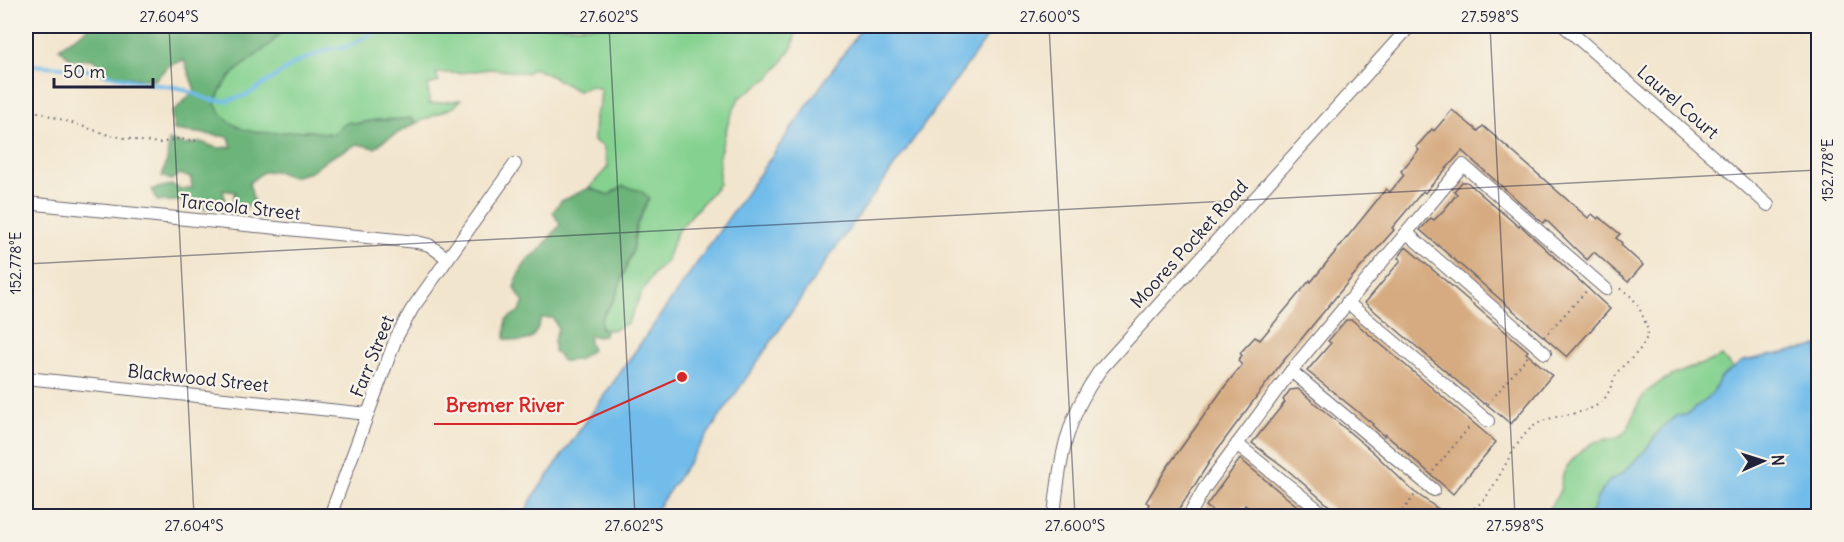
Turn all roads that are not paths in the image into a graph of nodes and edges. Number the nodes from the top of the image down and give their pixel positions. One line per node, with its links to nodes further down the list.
1 (1410, 26): 18 (street, Moores Pocket Road)
2 (1564, 26): 5 (street, Laurel Court)
3 (515, 164): 7 (street, Farr Street)
4 (26, 203): 7 (street, Tarcoola Street)
5 (1768, 205)
6 (1407, 233): 8 (street); 9 (street); 10 (street)
7 (447, 258): 13 (street, Farr Street)
8 (1602, 285)
9 (1347, 302): 11 (street); 14 (street)
10 (1541, 349)
11 (1291, 371): 15 (street); 16 (street)
12 (26, 378): 13 (street, Blackwood Street)
13 (368, 414): 17 (street, Farr Street)
14 (1484, 418)
15 (1237, 444): 19 (street); 20 (street)
16 (1429, 486)
17 (330, 516)
18 (1054, 516)
19 (1189, 516)
20 (1326, 516)

